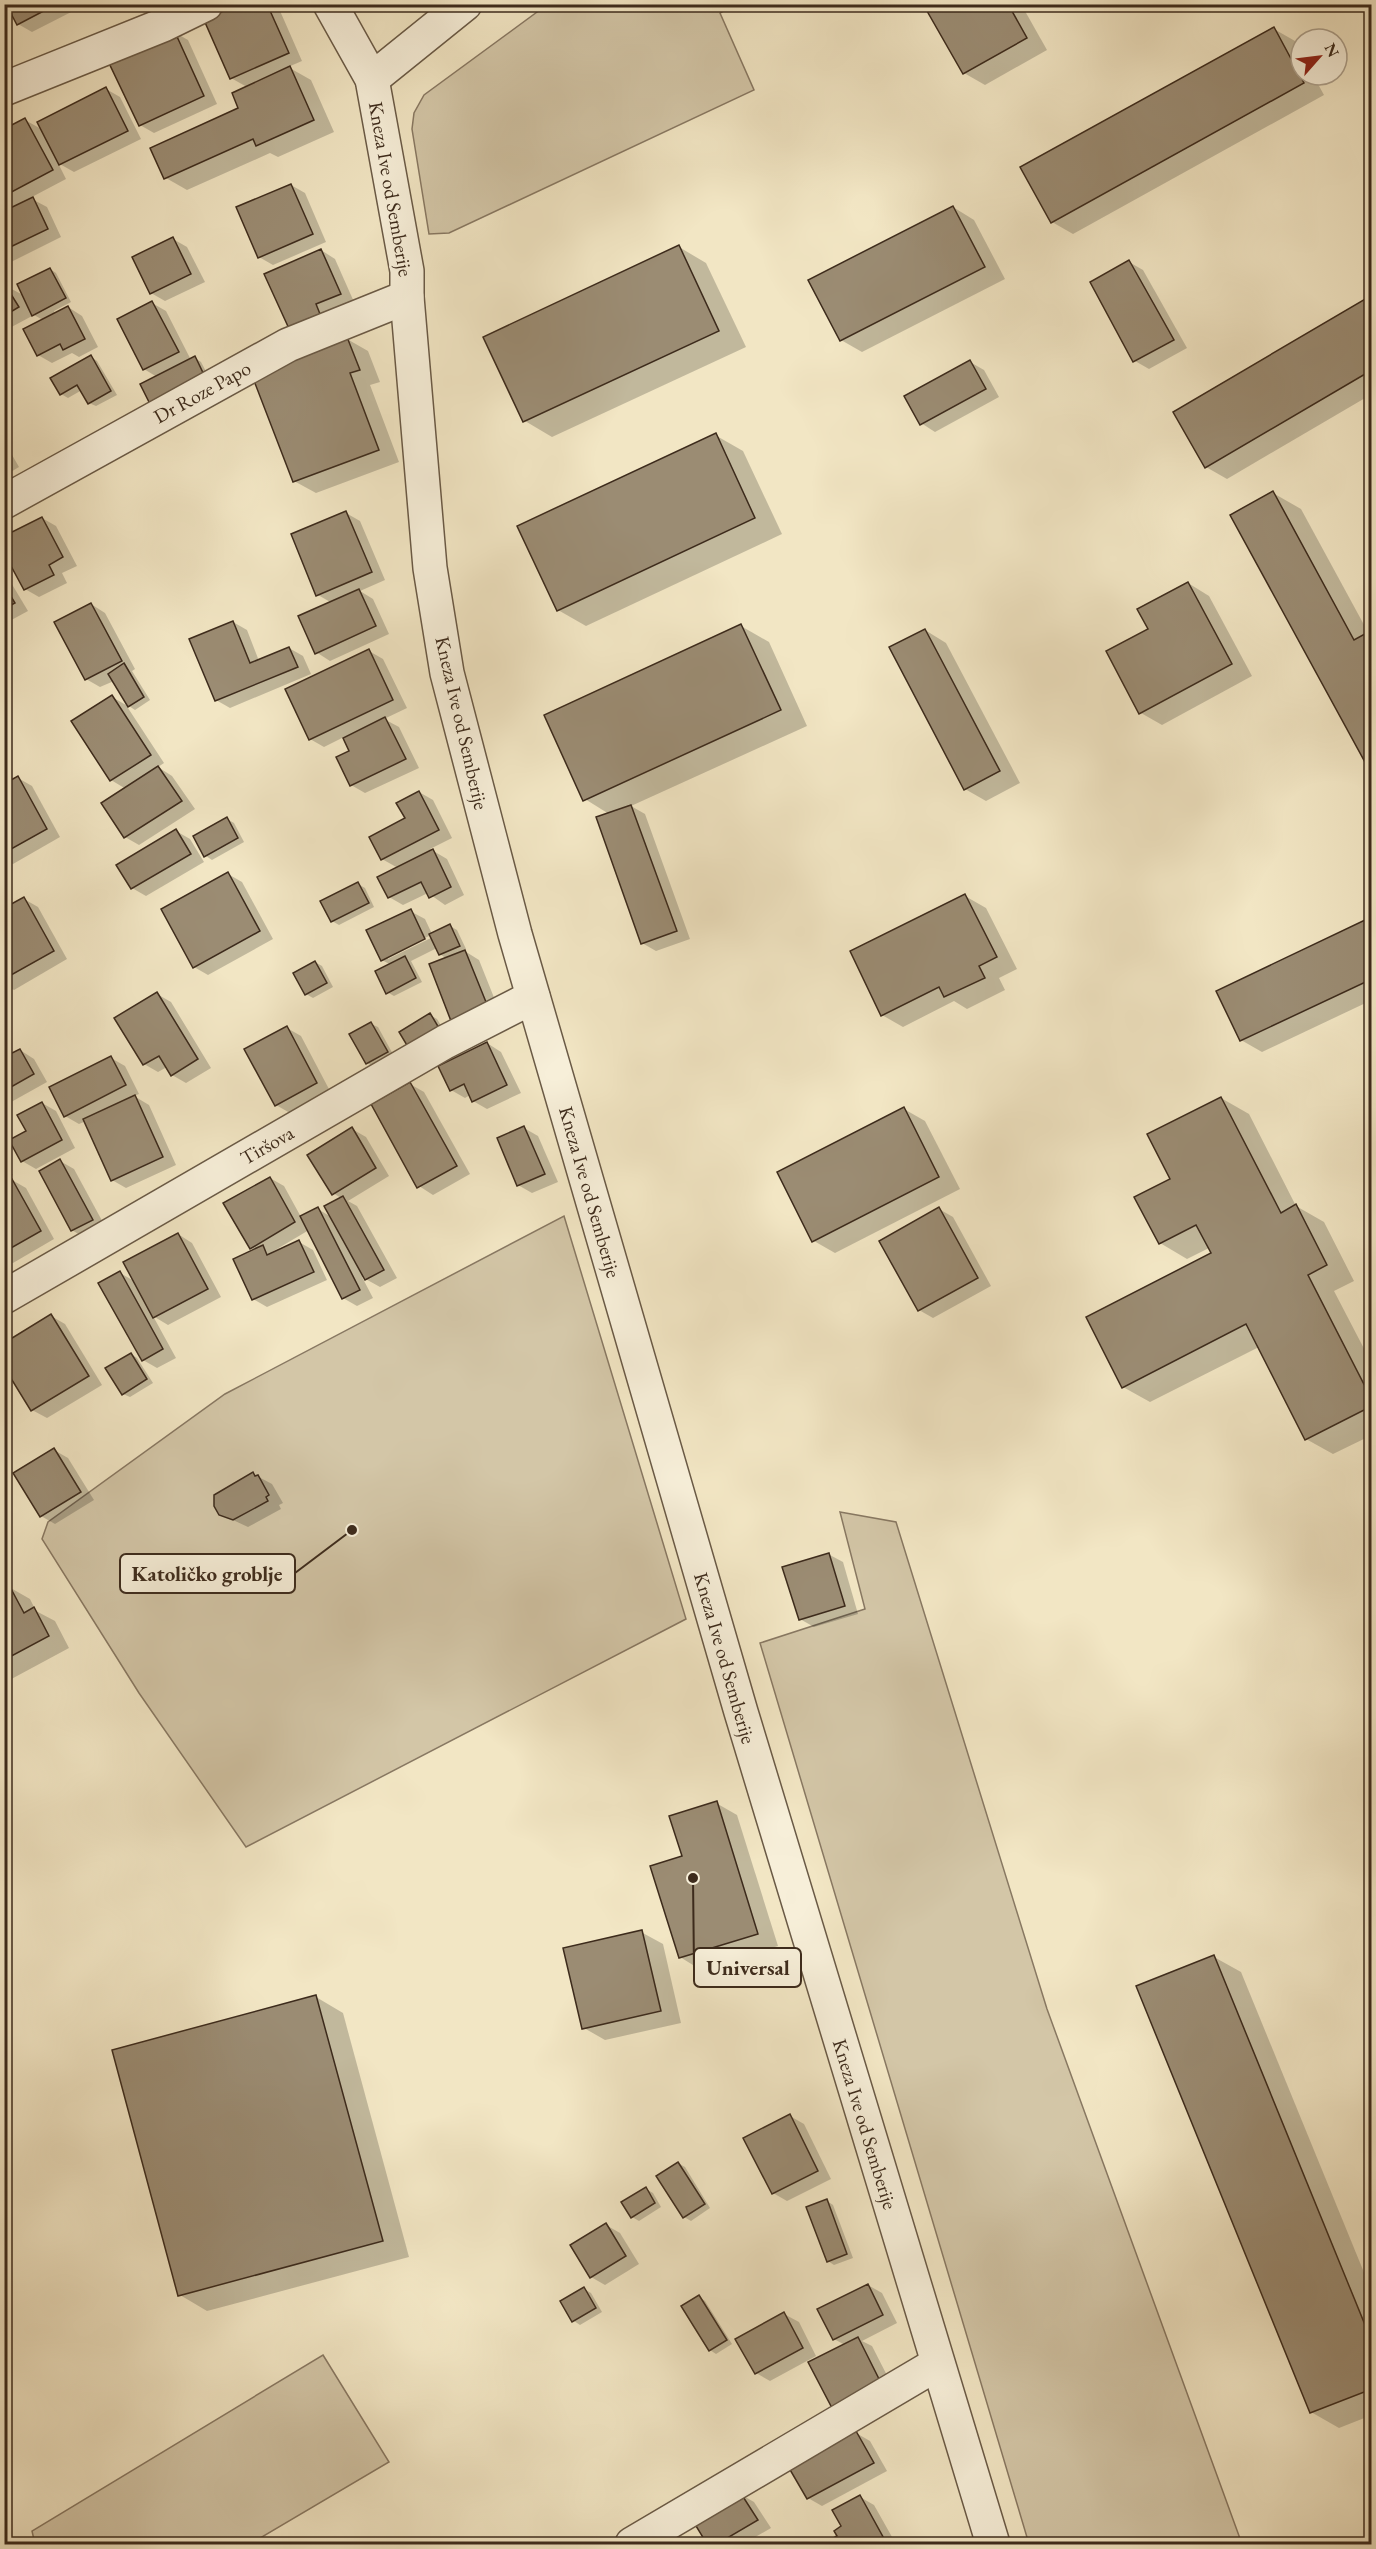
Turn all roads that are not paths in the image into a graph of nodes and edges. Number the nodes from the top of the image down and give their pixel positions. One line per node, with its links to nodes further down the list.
1 (206, 4): 5 (street)
2 (330, 4): 4 (street, Kneza Ive od Semberije)
3 (465, 4): 4 (street)
4 (372, 79): 6 (street, Kneza Ive od Semberije)
5 (4, 89)
6 (407, 297): 7 (street, Dr Roze Papo); 8 (street, Kneza Ive od Semberije)
7 (4, 502)
8 (533, 997): 9 (street, Tiršova); 10 (street, Kneza Ive od Semberije)
9 (4, 1297)
10 (937, 2364): 11 (street); 12 (street, Kneza Ive od Semberije)
11 (632, 2544)
12 (993, 2544)

